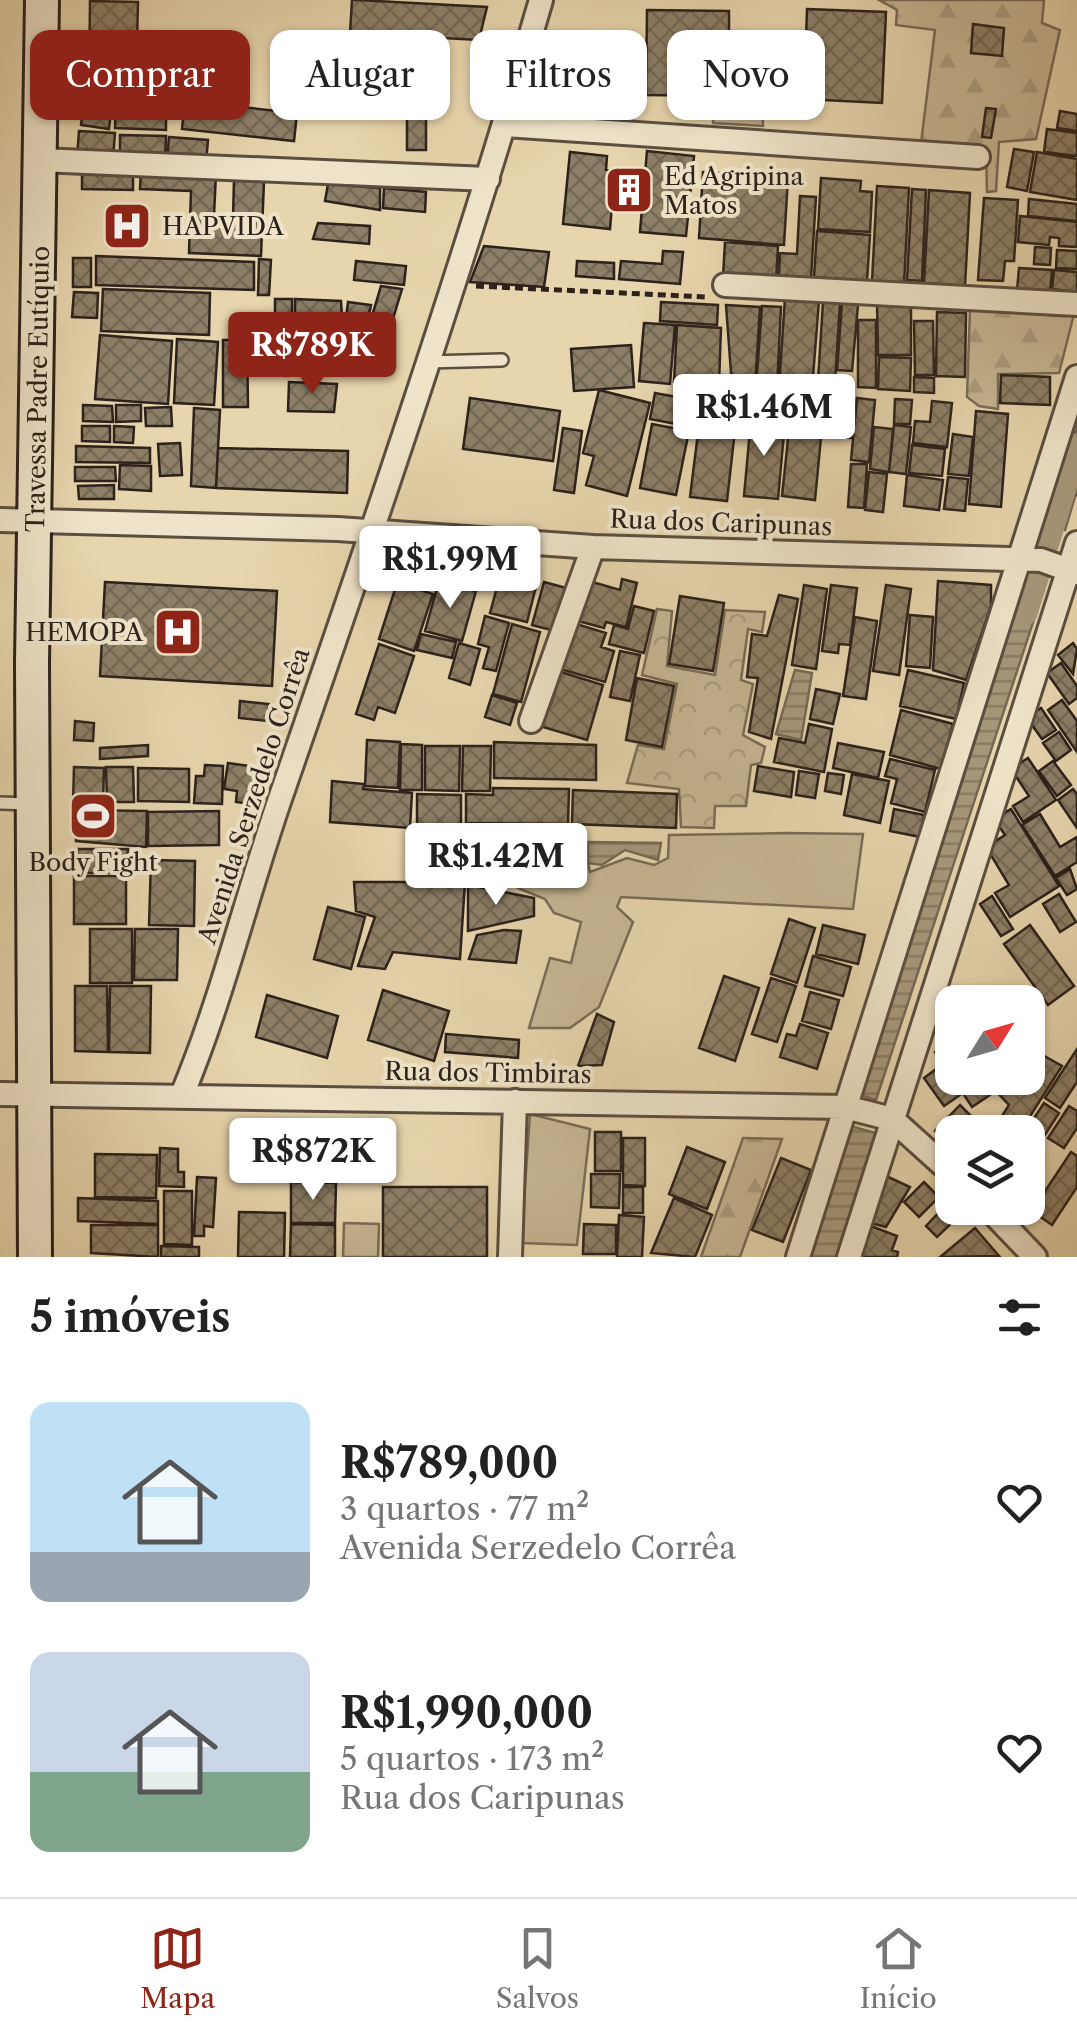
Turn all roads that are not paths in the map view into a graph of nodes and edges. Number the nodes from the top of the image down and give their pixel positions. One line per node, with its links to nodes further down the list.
1 (42, 0): 5 (main road, Travessa Padre Eutíquio)
2 (541, 0): 3 (street, Avenida Serzedelo Corrêa)
3 (504, 125): 4 (street); 6 (street, Avenida Serzedelo Corrêa)
4 (978, 156)
5 (40, 160): 6 (street); 13 (main road, Travessa Padre Eutíquio)
6 (488, 179): 10 (street, Avenida Serzedelo Corrêa)
7 (716, 291): 8 (street)
8 (1077, 304)
9 (502, 360): 10 (lane)
10 (427, 362): 14 (street, Avenida Serzedelo Corrêa)
11 (1077, 377): 17 (street)
12 (0, 520): 13 (street, Rua dos Caripunas)
13 (37, 522): 14 (street, Rua dos Caripunas); 20 (main road, Travessa Padre Eutíquio)
14 (372, 531): 16 (street, Rua dos Caripunas); 22 (street, Avenida Serzedelo Corrêa)
15 (1077, 542): 18 (street)
16 (593, 547): 17 (street, Rua dos Caripunas); 19 (street)
17 (1018, 560): 18 (street, Rua dos Caripunas); 25 (street)
18 (1074, 570): 26 (street)
19 (531, 722)
20 (16, 804): 23 (main road, Travessa Padre Eutíquio)
21 (0, 1094): 23 (street, Rua dos Timbiras)
22 (182, 1095): 23 (street, Rua dos Timbiras); 24 (street, Rua dos Timbiras)
23 (36, 1096): 29 (main road, Travessa Padre Eutíquio)
24 (515, 1101): 25 (street, Rua dos Timbiras); 30 (street)
25 (845, 1107): 26 (street, Rua dos Timbiras); 31 (street)
26 (892, 1120): 27 (street, Rua dos Timbiras); 32 (street)
27 (935, 1158)
28 (1004, 1225): 33 (street)
29 (35, 1257)
30 (510, 1257)
31 (798, 1257)
32 (849, 1257)
33 (1035, 1257)

